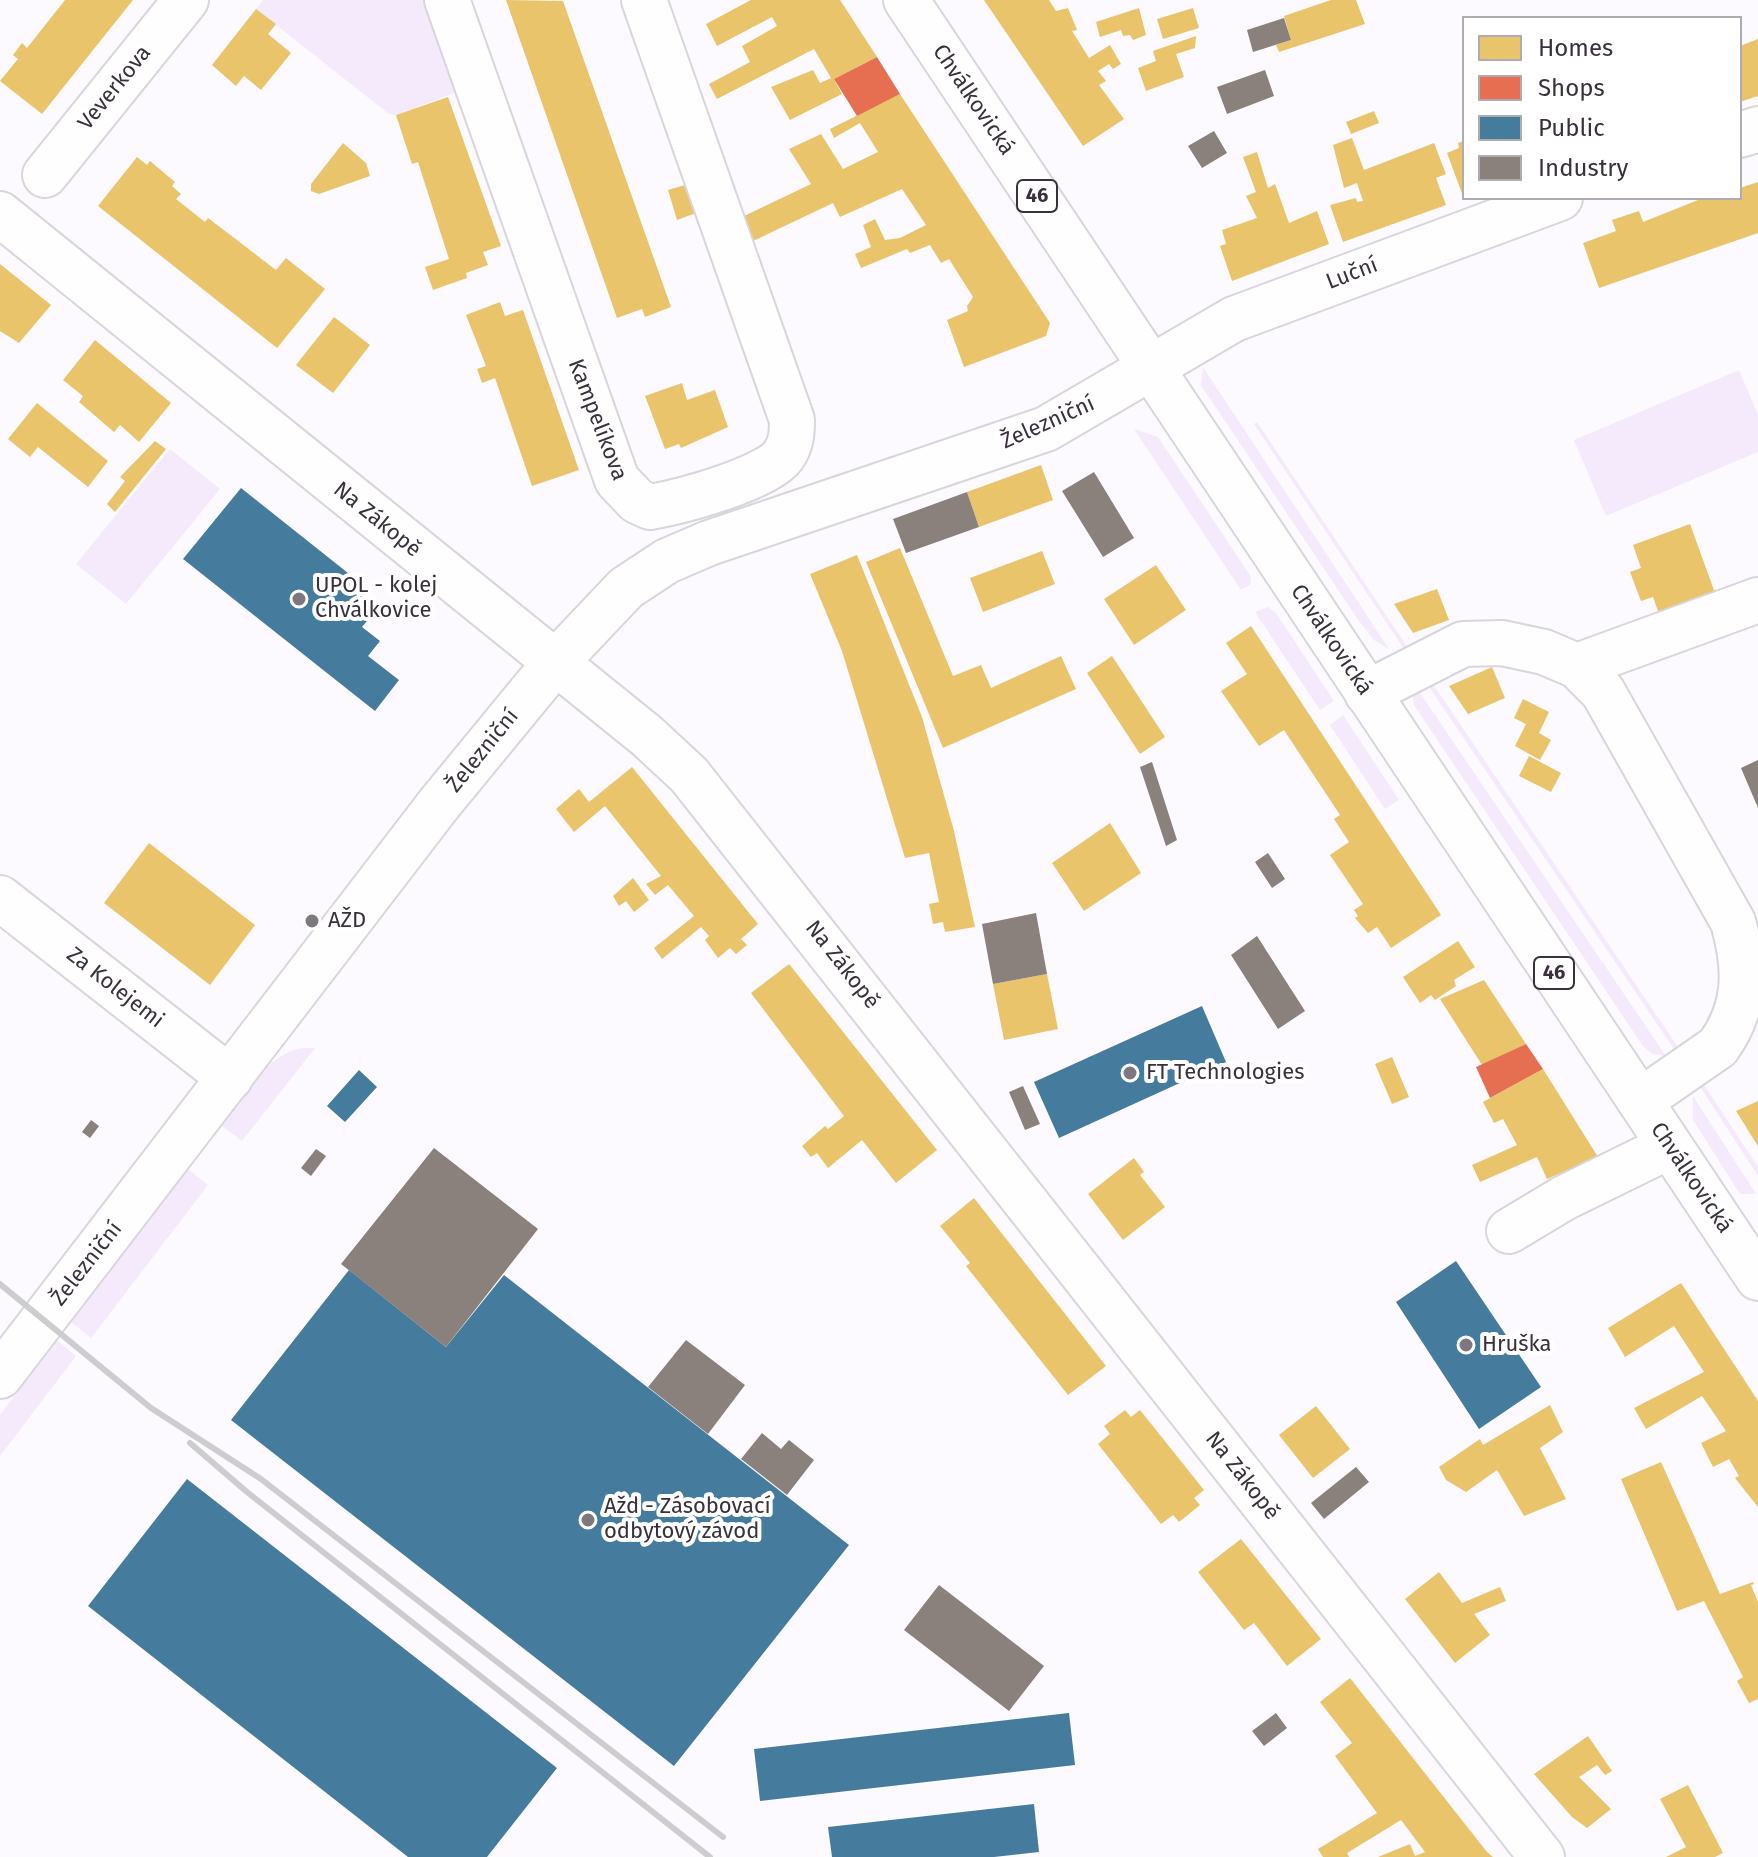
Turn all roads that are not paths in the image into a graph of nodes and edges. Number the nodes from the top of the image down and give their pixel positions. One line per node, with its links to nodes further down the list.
1 (186, 0): 5 (street, Veverkova)
2 (447, 0): 3 (street, Kampelíkova)
3 (644, 0)
4 (906, 0): 8 (street, Chválkovická / 46)
5 (45, 175)
6 (1555, 200): 8 (street, Luční)
7 (0, 214): 10 (street, Na Zákopě)
8 (1151, 367): 10 (street, Železniční); 12 (street, Chválkovická / 46)
9 (1758, 600): 11 (street)
10 (554, 664): 14 (street, Železniční); 20 (street, Na Zákopě)
11 (1577, 666): 12 (street); 15 (street)
12 (1367, 693): 15 (street, Chválkovická / 46)
13 (0, 898): 14 (street, Za Kolejemi)
14 (230, 1078): 19 (street, Železniční)
15 (1640, 1101): 16 (street, Chválkovická / 46)
16 (1670, 1146): 17 (street); 18 (street, Chválkovická / 46)
17 (1509, 1231)
18 (1758, 1278)
19 (0, 1376)
20 (1542, 1857)

